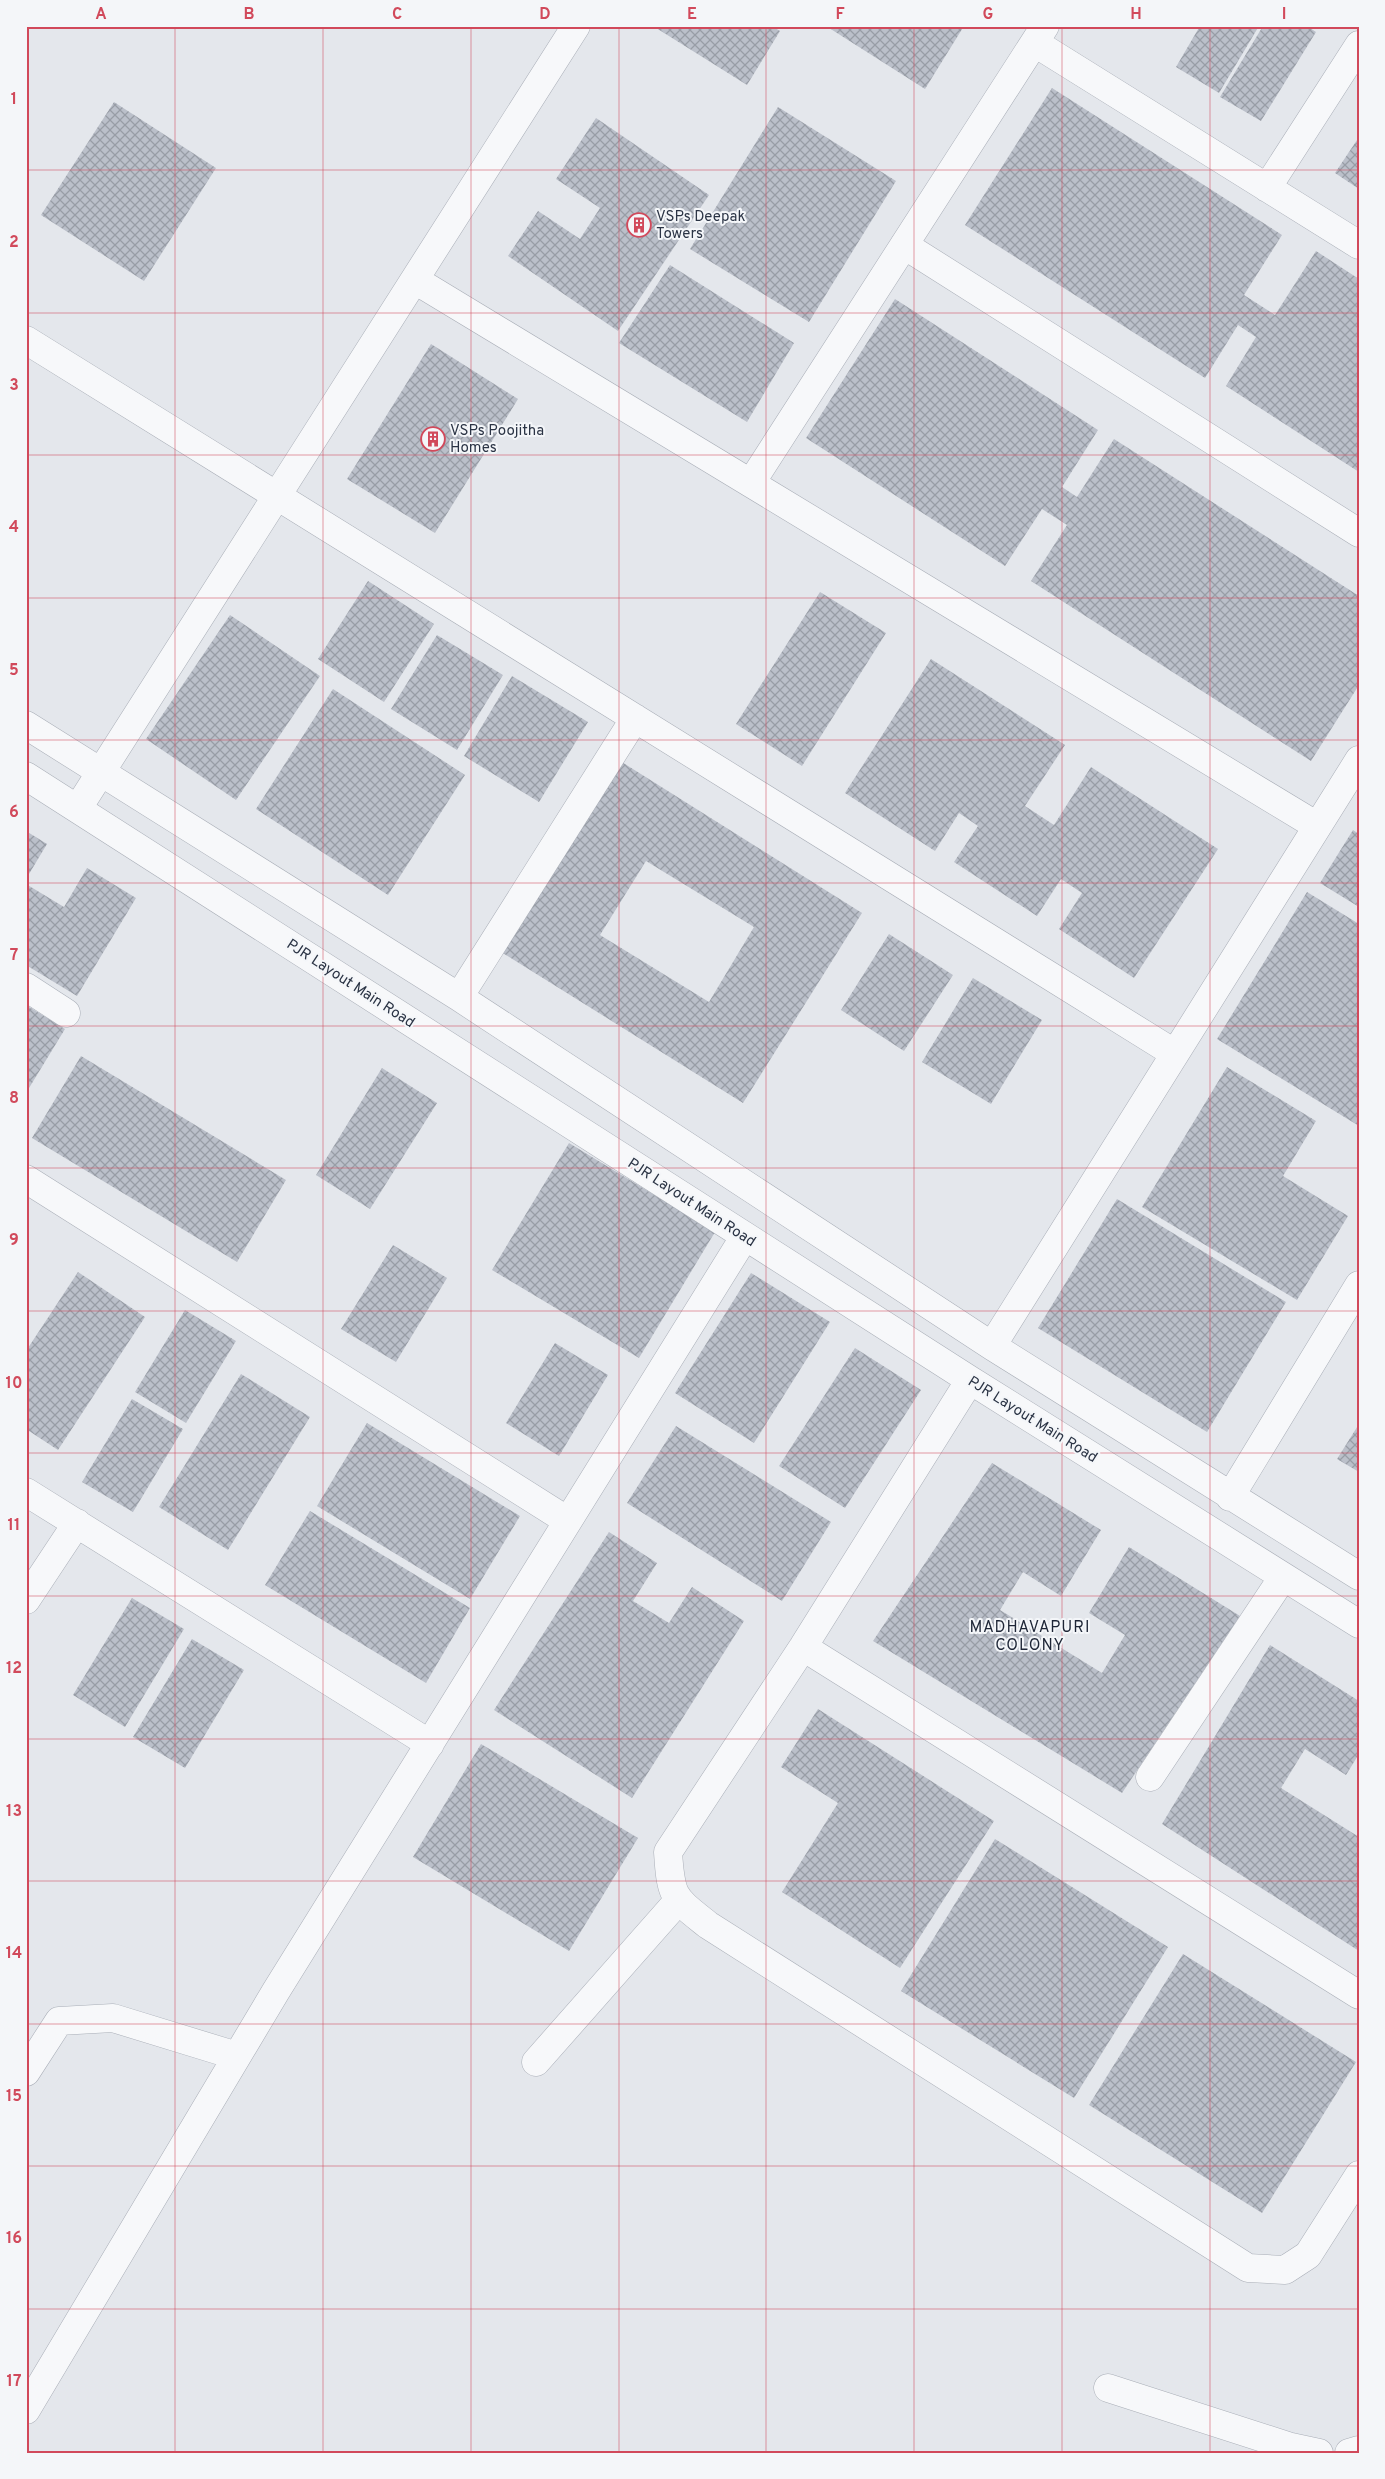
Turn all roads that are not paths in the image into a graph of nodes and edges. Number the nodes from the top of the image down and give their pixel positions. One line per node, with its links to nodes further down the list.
1 (576, 26): 7 (street)
2 (1040, 34): 4 (street); 5 (street)
3 (1359, 45): 4 (street)
4 (1266, 188): 6 (street)
5 (904, 245): 9 (street); 11 (street)
6 (1359, 245)
7 (416, 280): 9 (street); 10 (street)
8 (26, 340): 10 (street)
9 (751, 483): 18 (street)
10 (278, 496): 12 (street); 15 (street)
11 (1359, 533)
12 (636, 718): 20 (street); 22 (street)
13 (26, 725): 15 (street)
14 (1359, 760): 18 (street)
15 (101, 771): 17 (street); 20 (street)
16 (26, 776): 17 (street, PJR Layout Main Road)
17 (78, 808): 24 (street, PJR Layout Main Road)
18 (1317, 826): 22 (street)
19 (26, 988): 21 (street)
20 (459, 997): 26 (street)
21 (66, 1013)
22 (1174, 1053): 28 (street)
23 (26, 1179): 32 (street)
24 (744, 1236): 27 (street, PJR Layout Main Road); 32 (street)
25 (1359, 1285): 31 (street)
26 (904, 1290): 27 (street); 28 (street)
27 (881, 1322): 29 (street, PJR Layout Main Road)
28 (992, 1346): 31 (street)
29 (970, 1380): 35 (street, PJR Layout Main Road); 38 (street)
30 (26, 1492): 33 (street)
31 (1230, 1497): 34 (street)
32 (568, 1521): 39 (street)
33 (77, 1523): 36 (street); 39 (street)
34 (1359, 1576)
35 (1282, 1577): 37 (street, PJR Layout Main Road); 40 (street)
36 (26, 1600)
37 (1359, 1624)
38 (802, 1647): 41 (street); 42 (street)
39 (430, 1744): 43 (street)
40 (1150, 1777)
41 (678, 1901): 44 (street); 46 (street)
42 (1359, 1995)
43 (237, 2056): 45 (street); 48 (street)
44 (536, 2062)
45 (26, 2072)
46 (1359, 2175)
47 (1108, 2388): 50 (street)
48 (26, 2410)
49 (1359, 2450): 51 (street)
50 (1319, 2453)
51 (1350, 2453)

